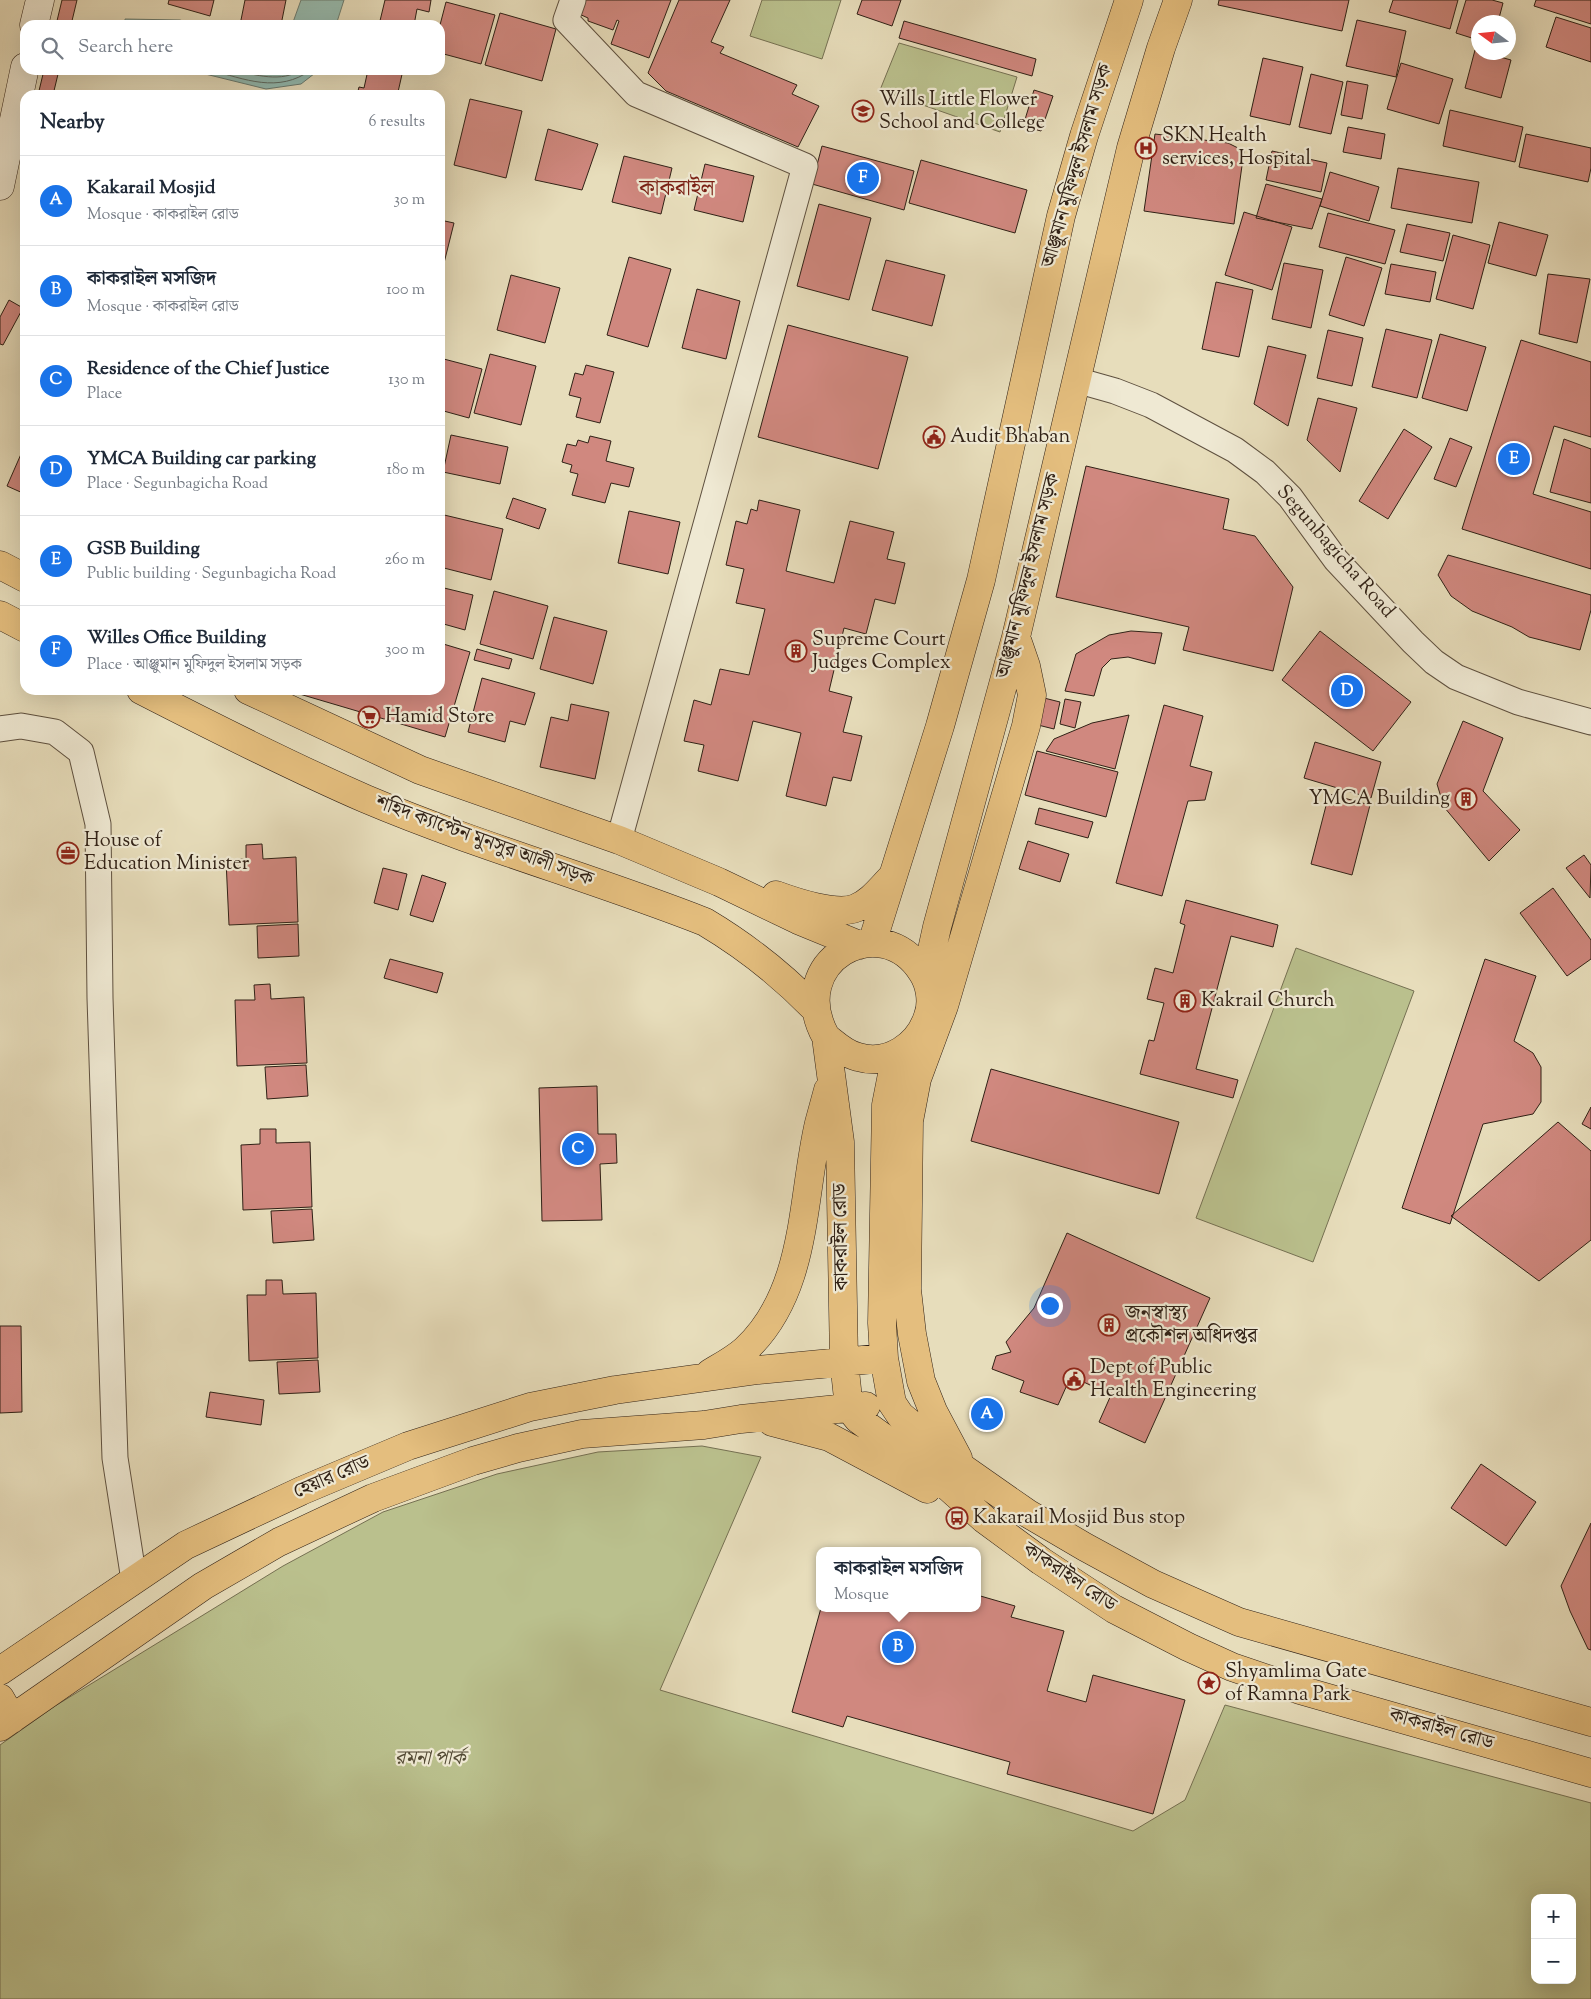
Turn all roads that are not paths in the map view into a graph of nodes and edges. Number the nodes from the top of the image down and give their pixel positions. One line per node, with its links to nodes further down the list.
1 (40, 0): 5 (street)
2 (573, 0): 20 (street)
3 (1129, 0): 21 (main road, আঞ্জুমান মুফিদুল ইসলাম সড়ক)
4 (1178, 0): 10 (main road, আঞ্জুমান মুফিদুল ইসলাম সড়ক)
5 (35, 20)
6 (23, 75): 7 (street)
7 (20, 90)
8 (20, 90): 9 (street)
9 (0, 186)
10 (1076, 380): 15 (main road, আঞ্জুমান মুফিদুল ইসলাম সড়ক); 18 (street, Segunbagicha Road)
11 (0, 566): 12 (main road)
12 (20, 576)
13 (0, 615): 14 (main road)
14 (20, 625)
15 (1016, 637): 24 (main road, আঞ্জুমান মুফিদুল ইসলাম সড়ক); 26 (main road)
16 (151, 695): 25 (main road, শহিদ ক্যাপ্টেন মুনসুর আলী সড়ক)
17 (259, 695): 20 (main road)
18 (1591, 722)
19 (0, 729): 38 (street)
20 (619, 840): 22 (main road)
21 (895, 873): 22 (main road); 23 (main road, আঞ্জুমান মুফিদুল ইসলাম সড়ক)
22 (719, 882): 23 (main road)
23 (866, 944): 24 (main road); 25 (main road)
24 (926, 977): 28 (main road)
25 (815, 1009): 27 (main road)
26 (936, 1027): 28 (main road); 36 (main road)
27 (826, 1037): 28 (main road); 29 (main road, কাকরাইল রোড)
28 (904, 1049): 30 (main road, কাকরাইল রোড)
29 (832, 1076): 31 (main road, কাকরাইল রোড); 32 (main road)
30 (884, 1358): 31 (main road, হেয়ার রোড); 33 (main road, কাকরাইল রোড)
31 (844, 1361): 32 (main road, হেয়ার রোড); 34 (main road, কাকরাইল রোড)
32 (702, 1377): 38 (main road, হেয়ার রোড)
33 (892, 1403): 34 (main road); 36 (main road, কাকরাইল রোড)
34 (849, 1408): 35 (main road); 37 (main road, কাকরাইল রোড)
35 (741, 1419): 37 (main road); 40 (main road)
36 (964, 1468): 41 (main road, কাকরাইল রোড)
37 (984, 1519): 42 (main road, কাকরাইল রোড)
38 (134, 1580): 39 (main road, হেয়ার রোড)
39 (0, 1671)
40 (4, 1714)
41 (1591, 1722)
42 (1591, 1773)

